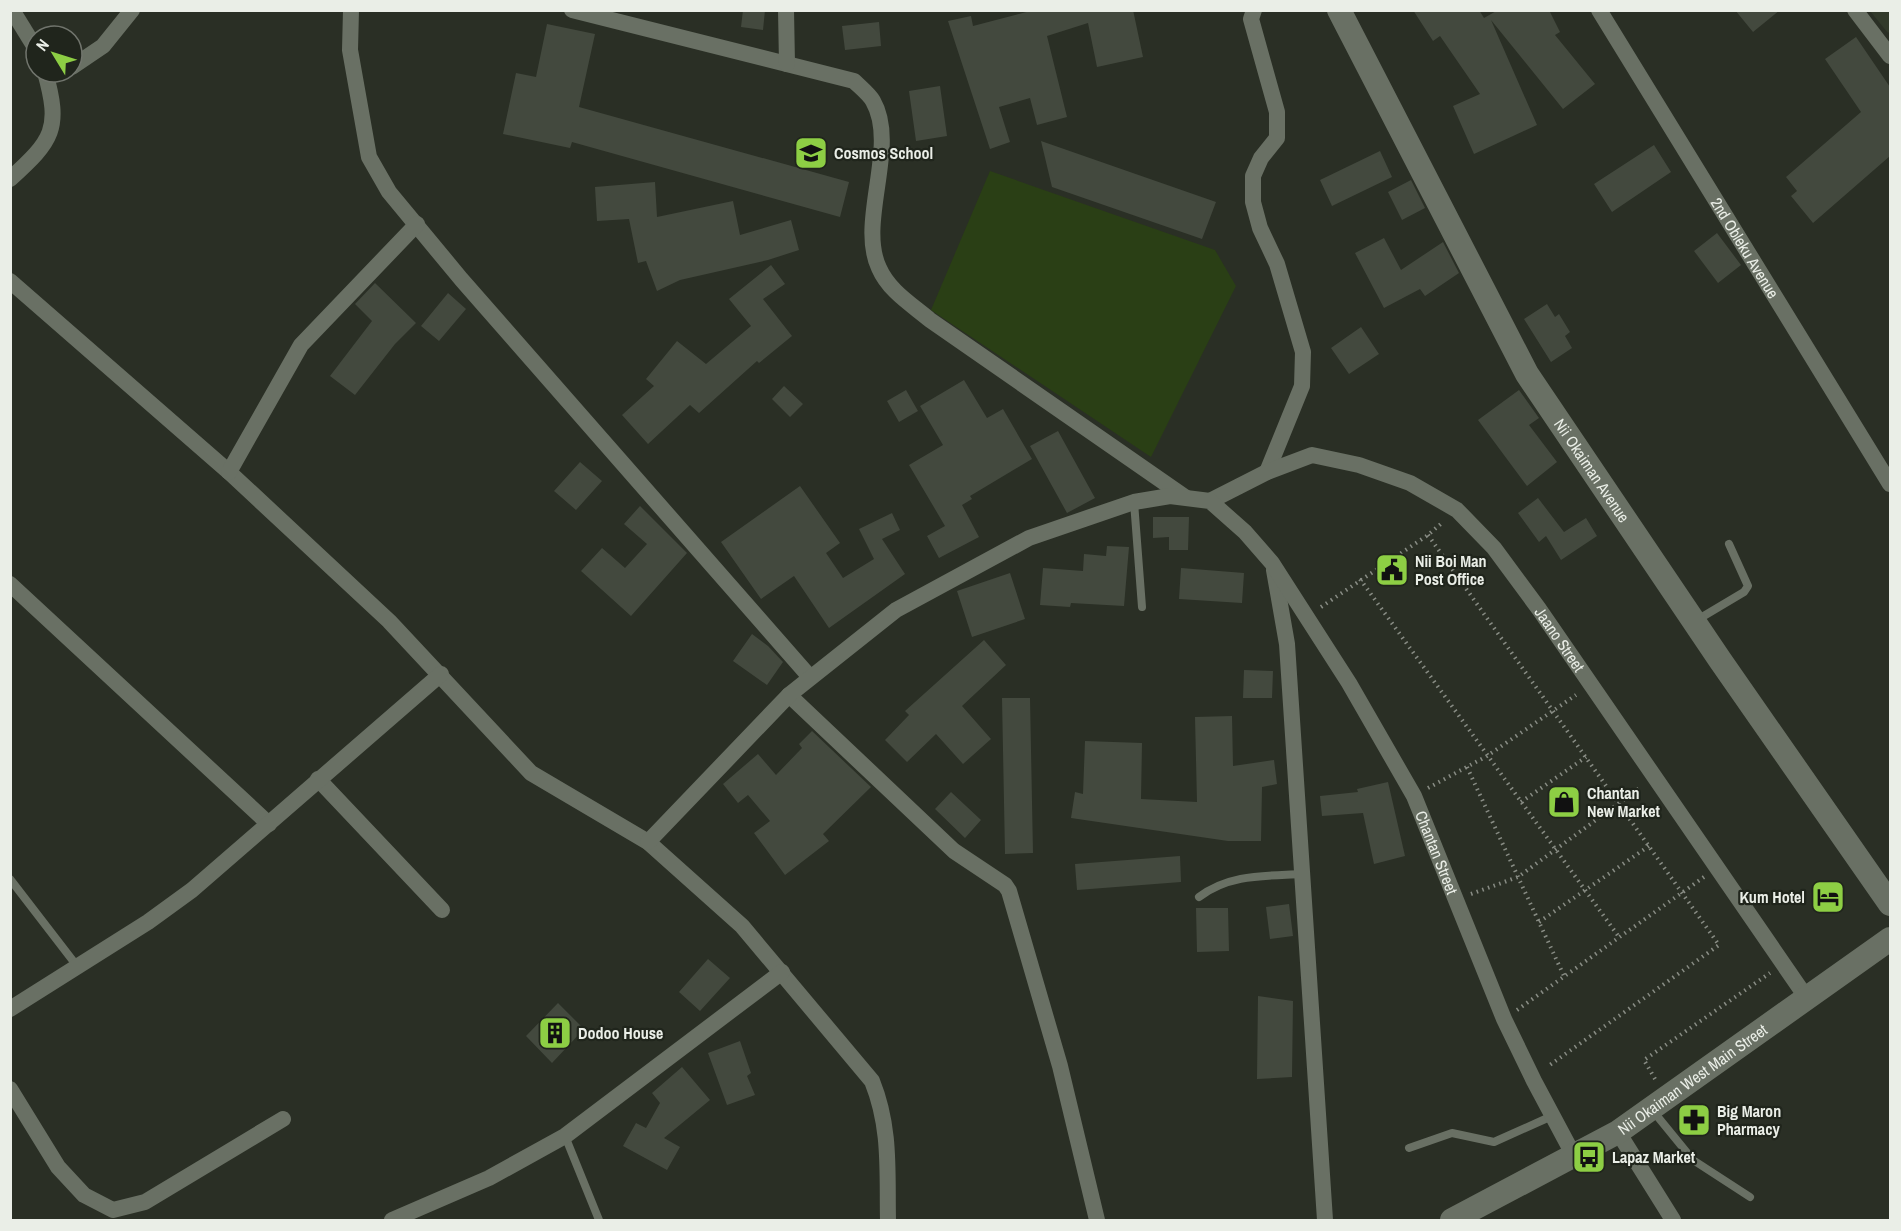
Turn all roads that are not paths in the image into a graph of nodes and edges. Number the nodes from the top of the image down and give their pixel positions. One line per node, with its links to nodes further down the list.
1 (12, 10): 10 (street)
2 (132, 10): 12 (street)
3 (351, 10): 16 (street)
4 (572, 10): 13 (street)
5 (786, 10): 13 (street)
6 (1254, 10): 19 (street)
7 (1339, 10): 28 (street, Nii Okaiman Avenue)
8 (1599, 10): 20 (street, 2nd Obleku Avenue)
9 (1855, 10): 11 (street)
10 (24, 30)
11 (1890, 56)
12 (84, 59)
13 (787, 64): 21 (street)
14 (47, 84): 15 (street)
15 (10, 179)
16 (417, 224): 18 (street); 30 (street)
17 (10, 281): 18 (street)
18 (229, 472): 29 (street)
19 (1267, 472): 22 (street, Jaano Street); 43 (street, Jaano Street)
20 (1890, 484)
21 (1186, 498): 22 (street); 23 (street)
22 (1210, 501): 25 (street, Chantan Street)
23 (1134, 502): 27 (lane); 30 (street)
24 (1729, 544): 28 (lane)
25 (1272, 563): 35 (street); 47 (street, Chantan Street)
26 (10, 584): 33 (street)
27 (1142, 607)
28 (1694, 622): 38 (street, Nii Okaiman Avenue)
29 (441, 674): 32 (street); 34 (street)
30 (809, 676): 31 (street)
31 (789, 695): 34 (street); 57 (street)
32 (318, 779): 33 (street); 39 (street)
33 (268, 824): 41 (street)
34 (648, 842): 42 (street)
35 (1301, 874): 37 (lane); 58 (street)
36 (10, 879): 41 (lane)
37 (1199, 897)
38 (1890, 904)
39 (442, 910)
40 (1890, 939): 43 (street, Nii Okaiman West Main Street)
41 (77, 966): 44 (street)
42 (782, 972): 50 (street); 56 (street)
43 (1806, 997): 46 (street, Nii Okaiman West Main Street)
44 (10, 1009)
45 (10, 1089): 48 (street)
46 (1651, 1108): 49 (street, Nii Okaiman West Main Street); 53 (lane)
47 (1552, 1116): 51 (lane); 52 (street, Chantan Street)
48 (283, 1119)
49 (1618, 1132): 52 (street, Nii Okaiman West Main Street); 60 (street)
50 (565, 1136): 54 (street); 55 (lane)
51 (1409, 1148)
52 (1574, 1156): 59 (street, Nii Okaiman West Main Street)
53 (1750, 1197)
54 (392, 1221)
55 (599, 1221)
56 (888, 1221)
57 (1097, 1221)
58 (1325, 1221)
59 (1452, 1221)
60 (1673, 1221)

